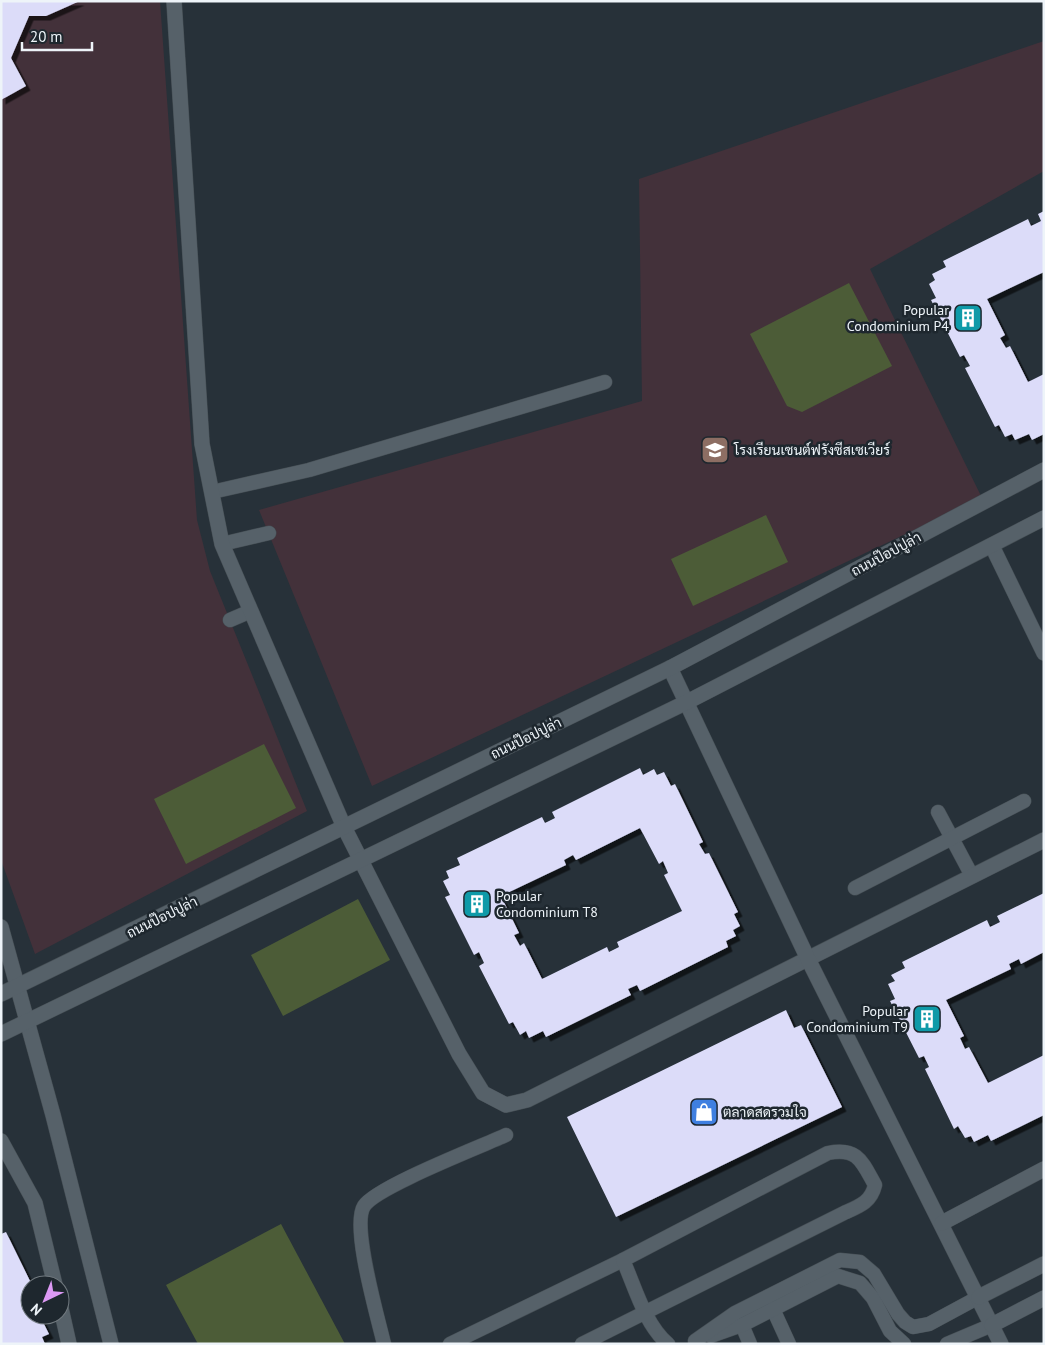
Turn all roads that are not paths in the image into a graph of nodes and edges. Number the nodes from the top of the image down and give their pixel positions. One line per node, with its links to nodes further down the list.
1 (174, 1): 4 (street)
2 (605, 382): 4 (lane)
3 (1044, 470): 12 (street, ถนนป๊อปปูล่า)
4 (212, 492): 7 (street)
5 (1044, 518): 8 (street)
6 (269, 533): 7 (lane)
7 (222, 544): 9 (street)
8 (992, 546): 11 (street); 13 (street)
9 (251, 611): 10 (lane); 16 (street)
10 (230, 620)
11 (1044, 652)
12 (670, 668): 13 (street); 16 (street, ถนนป๊อปปูล่า)
13 (687, 702): 19 (street); 23 (street)
14 (1024, 801): 17 (lane)
15 (938, 812): 17 (lane)
16 (344, 827): 19 (street); 24 (street, ถนนป๊อปปูล่า)
17 (953, 839): 20 (lane); 21 (lane)
18 (1044, 840): 20 (street)
19 (360, 860): 23 (street); 26 (street)
20 (972, 876): 23 (street)
21 (855, 888)
22 (1, 927): 24 (street)
23 (808, 959): 31 (street)
24 (17, 988): 25 (street, ถนนป๊อปปูล่า); 26 (street)
25 (1, 994)
26 (27, 1023): 27 (street); 44 (street)
27 (1, 1034)
28 (506, 1135): 45 (lane)
29 (1, 1141): 34 (street)
30 (1044, 1169): 31 (street)
31 (942, 1224): 35 (street)
32 (622, 1260): 38 (lane); 38 (lane); 46 (lane)
33 (1044, 1264): 35 (street)
34 (53, 1275)
35 (978, 1297): 41 (street); 42 (lane)
36 (1044, 1298): 41 (street)
37 (773, 1309): 40 (lane); 50 (lane); 51 (lane)
38 (646, 1311): 47 (lane); 48 (lane)
39 (65, 1325): 43 (street)
40 (742, 1325): 42 (lane); 49 (lane)
41 (992, 1325): 52 (lane); 53 (street)
42 (692, 1342)
43 (69, 1344)
44 (111, 1344)
45 (384, 1344)
46 (450, 1344)
47 (582, 1344)
48 (668, 1344)
49 (750, 1344)
50 (789, 1344)
51 (904, 1344)
52 (948, 1344)
53 (1002, 1344)

